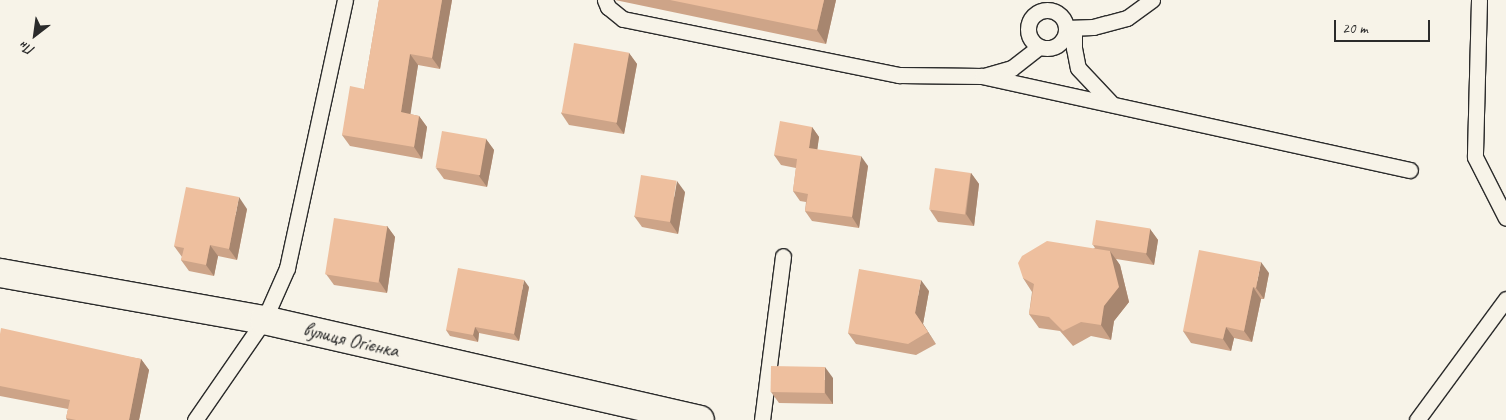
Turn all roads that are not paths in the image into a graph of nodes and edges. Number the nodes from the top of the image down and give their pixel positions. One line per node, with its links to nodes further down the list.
1 (344, 0): 15 (lane)
2 (605, 0): 8 (lane)
3 (1152, 0): 6 (lane)
4 (1479, 0): 11 (lane)
5 (1045, 5): 6 (lane); 7 (lane)
6 (1070, 28): 7 (lane); 9 (lane)
7 (1039, 47): 8 (lane)
8 (982, 76): 9 (lane)
9 (1113, 105): 10 (lane)
10 (1410, 170)
11 (1506, 218)
12 (783, 256): 18 (lane)
13 (0, 273): 15 (street, вулиця Огієнка)
14 (1506, 299): 19 (lane)
15 (264, 320): 16 (lane); 17 (street, вулиця Огієнка)
16 (195, 420)
17 (700, 420)
18 (762, 420)
19 (1417, 420)

